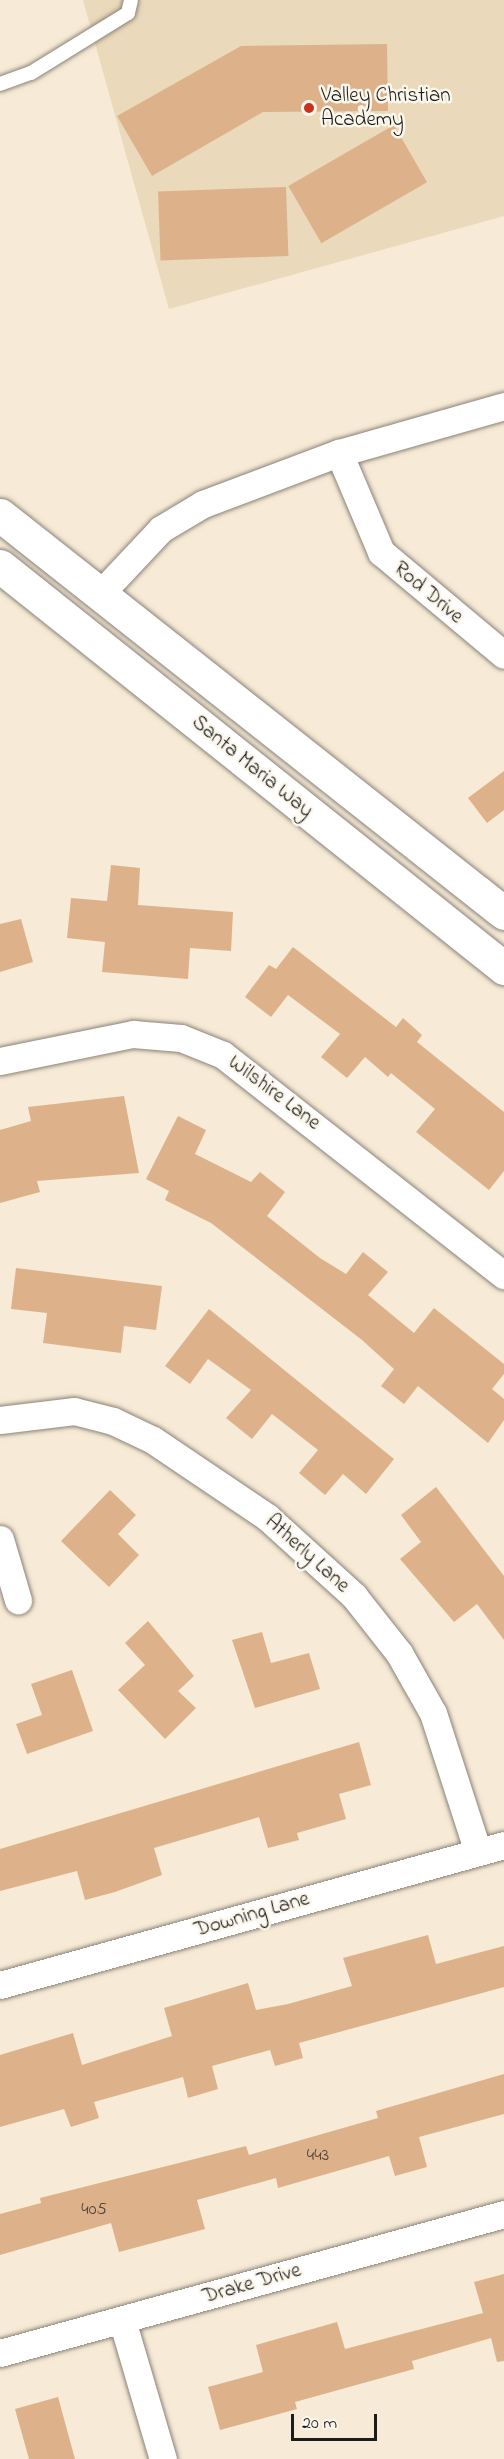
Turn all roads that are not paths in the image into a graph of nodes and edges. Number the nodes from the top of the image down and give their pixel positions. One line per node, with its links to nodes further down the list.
1 (130, 0): 2 (lane)
2 (0, 84)
3 (504, 406): 4 (street)
4 (339, 453): 7 (street); 8 (street, Rod Drive)
5 (0, 515): 7 (main road, Santa Maria Way)
6 (0, 567): 10 (main road, Santa Maria Way)
7 (100, 594): 9 (main road, Santa Maria Way)
8 (504, 655)
9 (504, 913)
10 (504, 968)
11 (0, 1061): 12 (street, Wilshire Lane)
12 (504, 1275)
13 (0, 1420): 17 (street, Atherly Lane)
14 (0, 1539): 15 (street)
15 (18, 1600)
16 (504, 1845): 17 (street, Downing Lane)
17 (478, 1852): 18 (street, Downing Lane)
18 (0, 1985)
19 (504, 2214): 20 (street, Drake Drive)
20 (122, 2320): 21 (street, Drake Drive); 22 (street)
21 (0, 2353)
22 (163, 2459)

